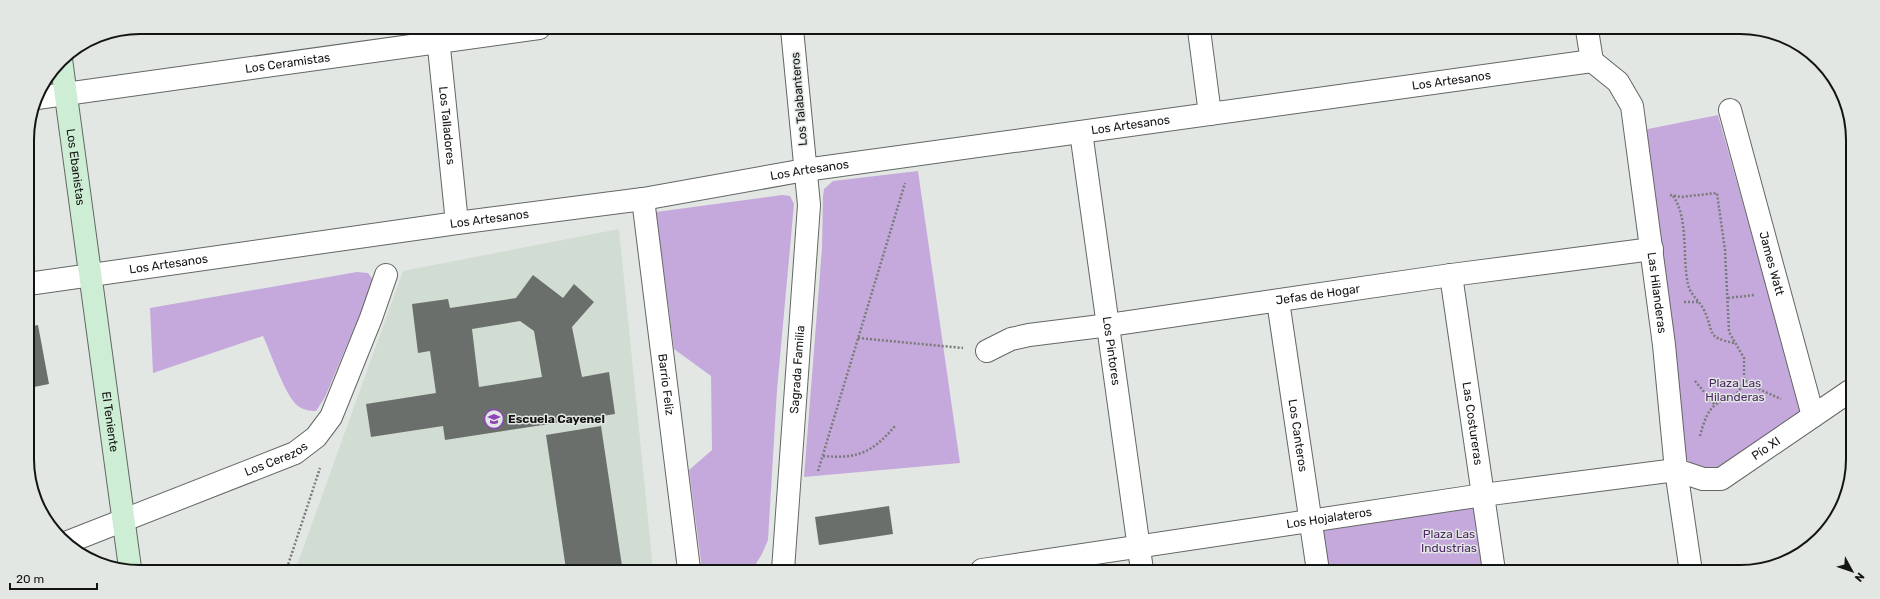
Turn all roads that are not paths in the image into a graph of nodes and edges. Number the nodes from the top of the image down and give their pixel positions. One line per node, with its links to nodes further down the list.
1 (452, 34): 5 (street, Los Ceramistas)
2 (792, 34): 13 (street, Los Talabanteros)
3 (1200, 34): 11 (street)
4 (1588, 34): 6 (street)
5 (438, 35): 8 (street, Los Ceramistas); 15 (street, Los Talladores)
6 (1592, 61): 11 (street, Los Artesanos); 16 (street, Las Hilanderas)
7 (62, 68): 8 (main road, Los Ebanistas)
8 (66, 94): 9 (street, Los Ceramistas); 17 (main road, Los Ebanistas)
9 (43, 97)
10 (1730, 110): 25 (street, James Watt)
11 (1210, 114): 12 (street, Los Artesanos)
12 (1082, 132): 13 (street, Los Artesanos); 22 (street, Los Pintores)
13 (805, 170): 14 (street, Los Artesanos); 34 (street, Sagrada Familia)
14 (642, 199): 15 (street, Los Artesanos); 33 (street, Barrio Feliz)
15 (457, 223): 17 (street, Los Artesanos)
16 (1652, 249): 19 (street, Jefas de Hogar); 26 (street, Las Hilanderas)
17 (91, 275): 20 (street, Los Artesanos); 28 (main road, El Teniente)
18 (386, 275): 28 (street, Los Cerezos)
19 (1451, 275): 21 (street, Jefas de Hogar); 27 (street, Las Costureras)
20 (34, 283)
21 (1278, 301): 22 (street, Jefas de Hogar); 29 (street, Los Canteros)
22 (1109, 325): 23 (street, Jefas de Hogar); 31 (street, Los Pintores)
23 (987, 351)
24 (1846, 394): 25 (street, Pío XI)
25 (1813, 416): 26 (street, Pío XI)
26 (1682, 472): 27 (street, Los Hojalateros); 39 (street, Las Hilanderas)
27 (1483, 495): 29 (street, Los Hojalateros); 38 (street, Las Costureras)
28 (124, 520): 30 (street, Los Cerezos); 32 (main road, El Teniente)
29 (1311, 521): 31 (street, Los Hojalateros); 37 (street, Los Canteros)
30 (72, 540)
31 (1139, 547): 35 (street, Los Hojalateros); 36 (street, Los Pintores)
32 (130, 564)
33 (688, 565)
34 (783, 565)
35 (1016, 565)
36 (1141, 565)
37 (1317, 565)
38 (1493, 565)
39 (1690, 565)

